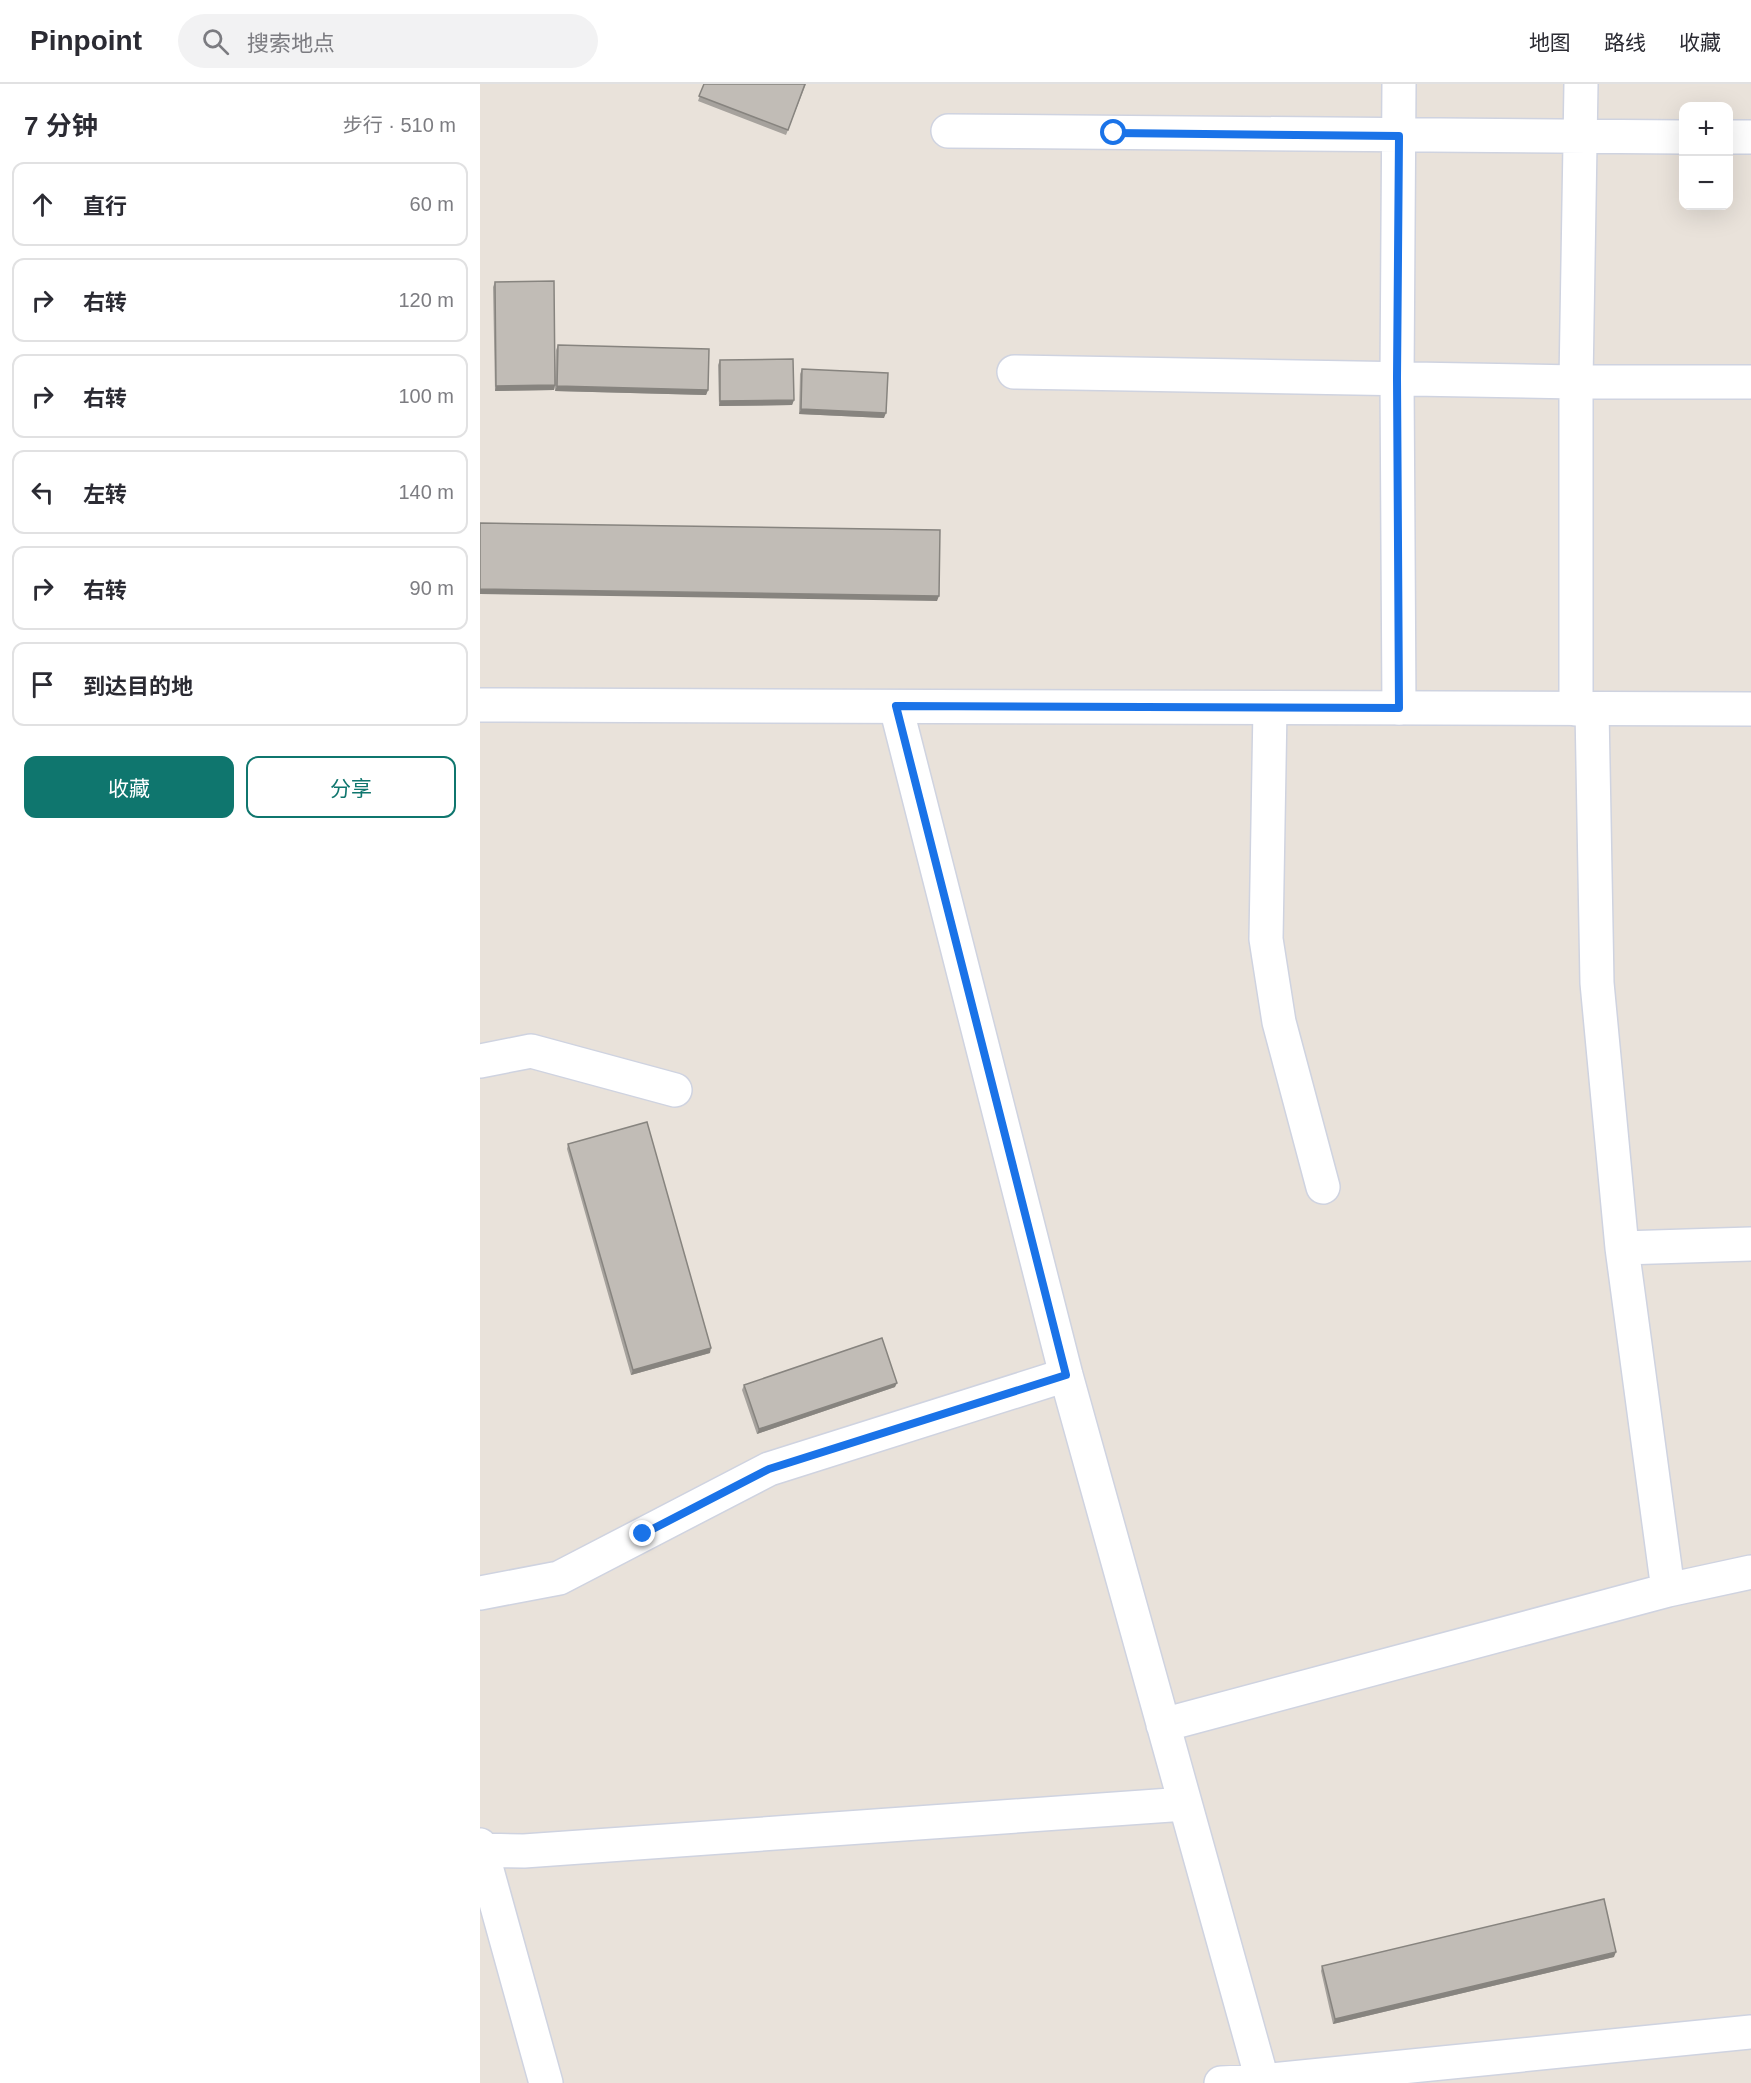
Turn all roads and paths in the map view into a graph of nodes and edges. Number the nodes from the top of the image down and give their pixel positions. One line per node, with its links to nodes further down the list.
1 (1400, 84): 4 (street)
2 (1581, 84): 5 (street)
3 (948, 131): 4 (street)
4 (1399, 136): 5 (street); 10 (street)
5 (1580, 136): 6 (street); 11 (street)
6 (1679, 137)
7 (1733, 137): 8 (street)
8 (1751, 137)
9 (1014, 372): 10 (street)
10 (1397, 378): 11 (street); 16 (street)
11 (1576, 382): 12 (street); 17 (street)
12 (1751, 382)
13 (480, 705): 14 (street)
14 (896, 706): 15 (street); 24 (street)
15 (1270, 708): 16 (street); 21 (street)
16 (1399, 708): 17 (street)
17 (1584, 709): 18 (street); 23 (street)
18 (1751, 709)
19 (480, 1061): 20 (street)
20 (675, 1090)
21 (1323, 1187)
22 (1751, 1244): 23 (street)
23 (1622, 1248): 26 (street)
24 (1066, 1375): 27 (street); 28 (street)
25 (1751, 1572): 26 (street)
26 (1668, 1590): 28 (street)
27 (480, 1593)
28 (1163, 1725): 29 (street)
29 (1185, 1804): 30 (street); 32 (street)
30 (481, 1849): 33 (street)
31 (1751, 2032): 32 (street)
32 (1262, 2082): 34 (street)
33 (546, 2083)
34 (1221, 2083)

